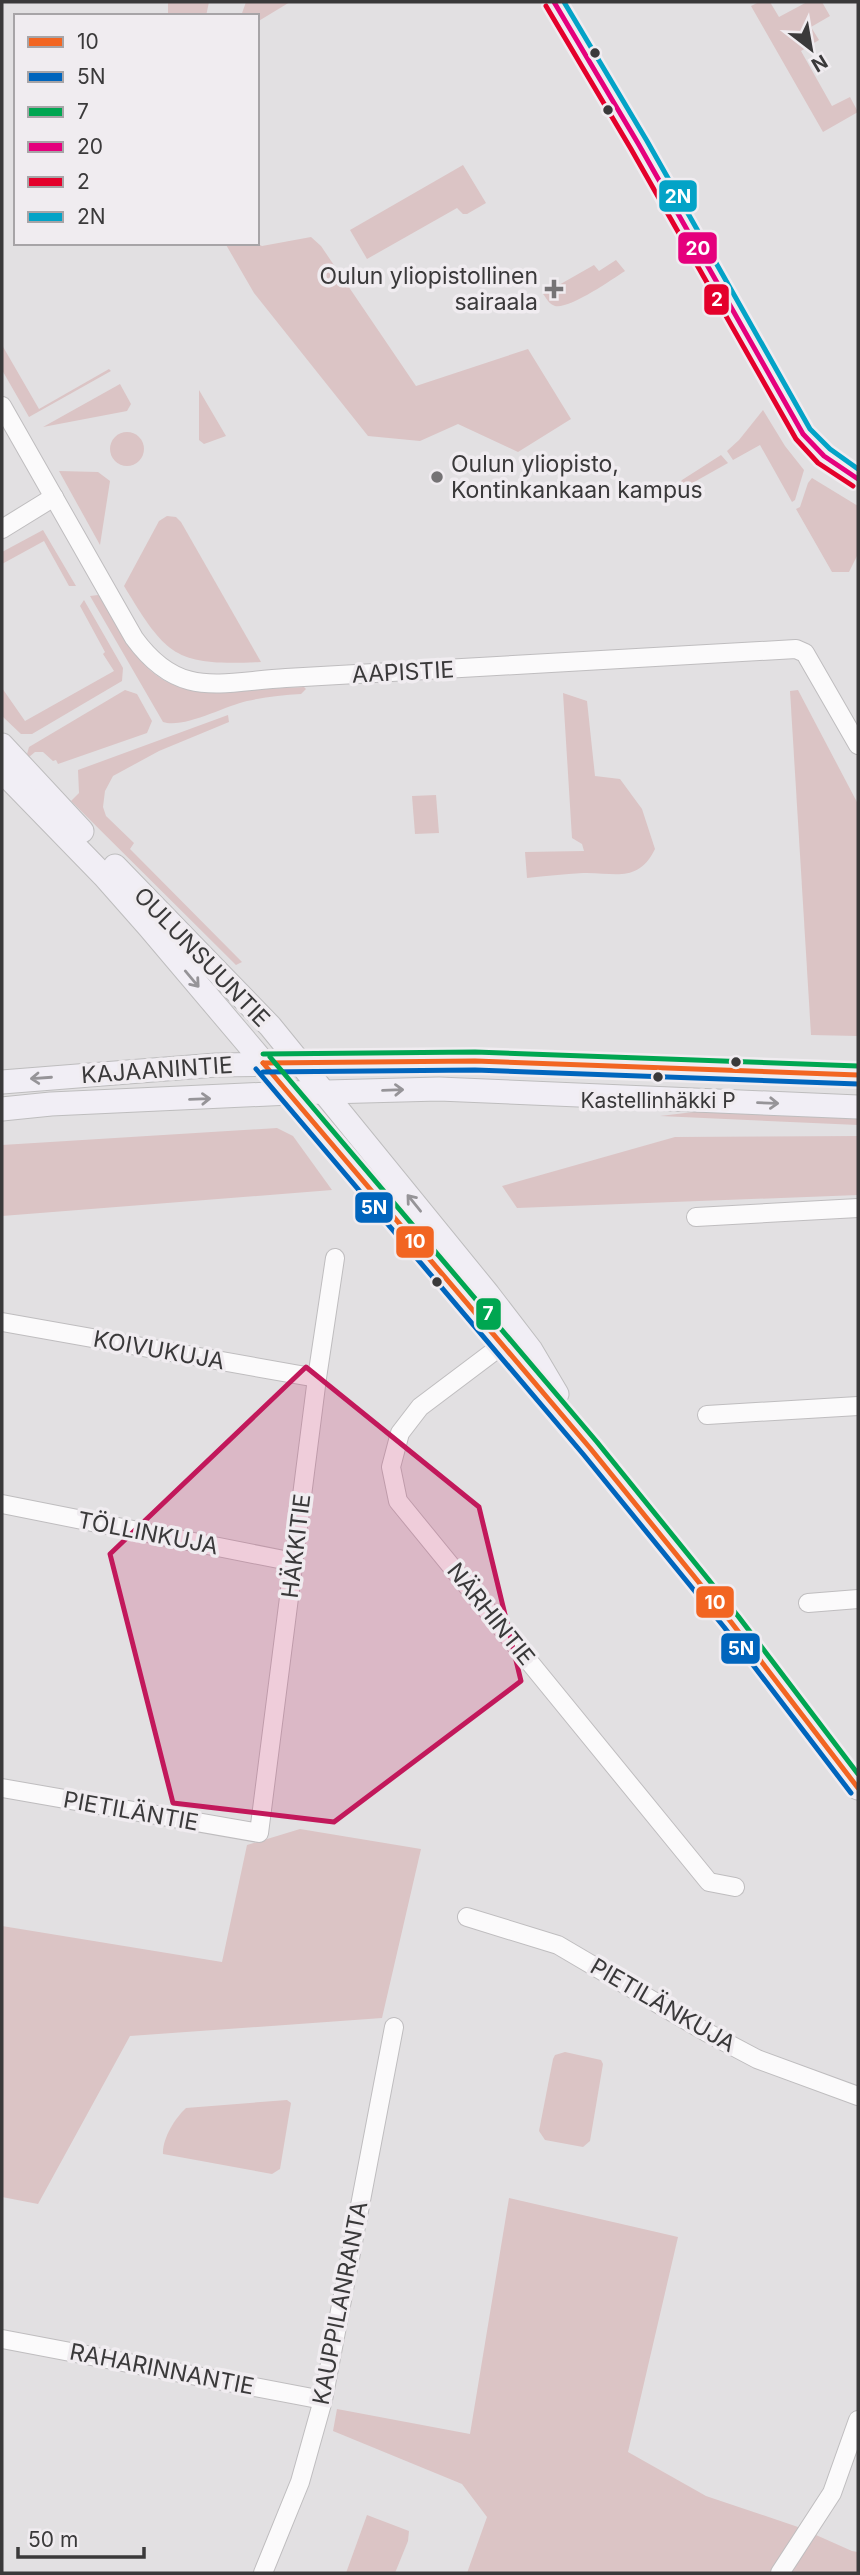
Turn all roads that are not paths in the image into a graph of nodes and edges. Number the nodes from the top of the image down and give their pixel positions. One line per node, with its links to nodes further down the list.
1 (554, 2): 3 (street)
2 (2, 406): 4 (street, AAPISTIE)
3 (858, 479)
4 (54, 498): 5 (street); 6 (street, AAPISTIE)
5 (2, 529)
6 (858, 745)
7 (2, 746): 10 (main road, OULUNSUUNTIE)
8 (2, 771): 9 (main road, OULUNSUUNTIE, one-way to 9)
9 (263, 1063): 10 (main road, KAJAANINTIE); 12 (main road, KAJAANINTIE, one-way to 12); 14 (main road, OULUNSUUNTIE)
10 (300, 1063): 11 (main road, KAJAANINTIE); 13 (main road, OULUNSUUNTIE)
11 (858, 1075)
12 (2, 1082)
13 (325, 1092): 14 (main road, KAJAANINTIE); 15 (main road, KAJAANINTIE, one-way to 15); 21 (main road, OULUNSUUNTIE, one-way to 13)
14 (290, 1094): 16 (main road, KAJAANINTIE, one-way to 14); 21 (main road, OULUNSUUNTIE)
15 (858, 1107)
16 (2, 1109)
17 (858, 1208): 18 (street)
18 (696, 1217)
19 (335, 1258): 22 (street, HÄKKITIE)
20 (2, 1322): 22 (street, KOIVUKUJA)
21 (510, 1339): 30 (main road, OULUNSUUNTIE); 32 (street, NÄRHINTIE)
22 (317, 1378): 26 (street, HÄKKITIE)
23 (858, 1406): 24 (street)
24 (707, 1415)
25 (2, 1504): 26 (street, TÖLLINKUJA)
26 (294, 1562): 31 (street, HÄKKITIE)
27 (858, 1599): 28 (street)
28 (808, 1603)
29 (2, 1788): 31 (street, PIETILÄNTIE)
30 (858, 1788)
31 (260, 1833)
32 (735, 1887)
33 (467, 1917): 35 (street, PIETILÄNKUJA)
34 (394, 2027): 37 (street, KAUPPILANRANTA)
35 (858, 2096)
36 (2, 2339): 37 (street, RAHARINNANTIE)
37 (323, 2400): 39 (street, KAUPPILANRANTA)
38 (858, 2420): 40 (street)
39 (263, 2573)
40 (780, 2573)

